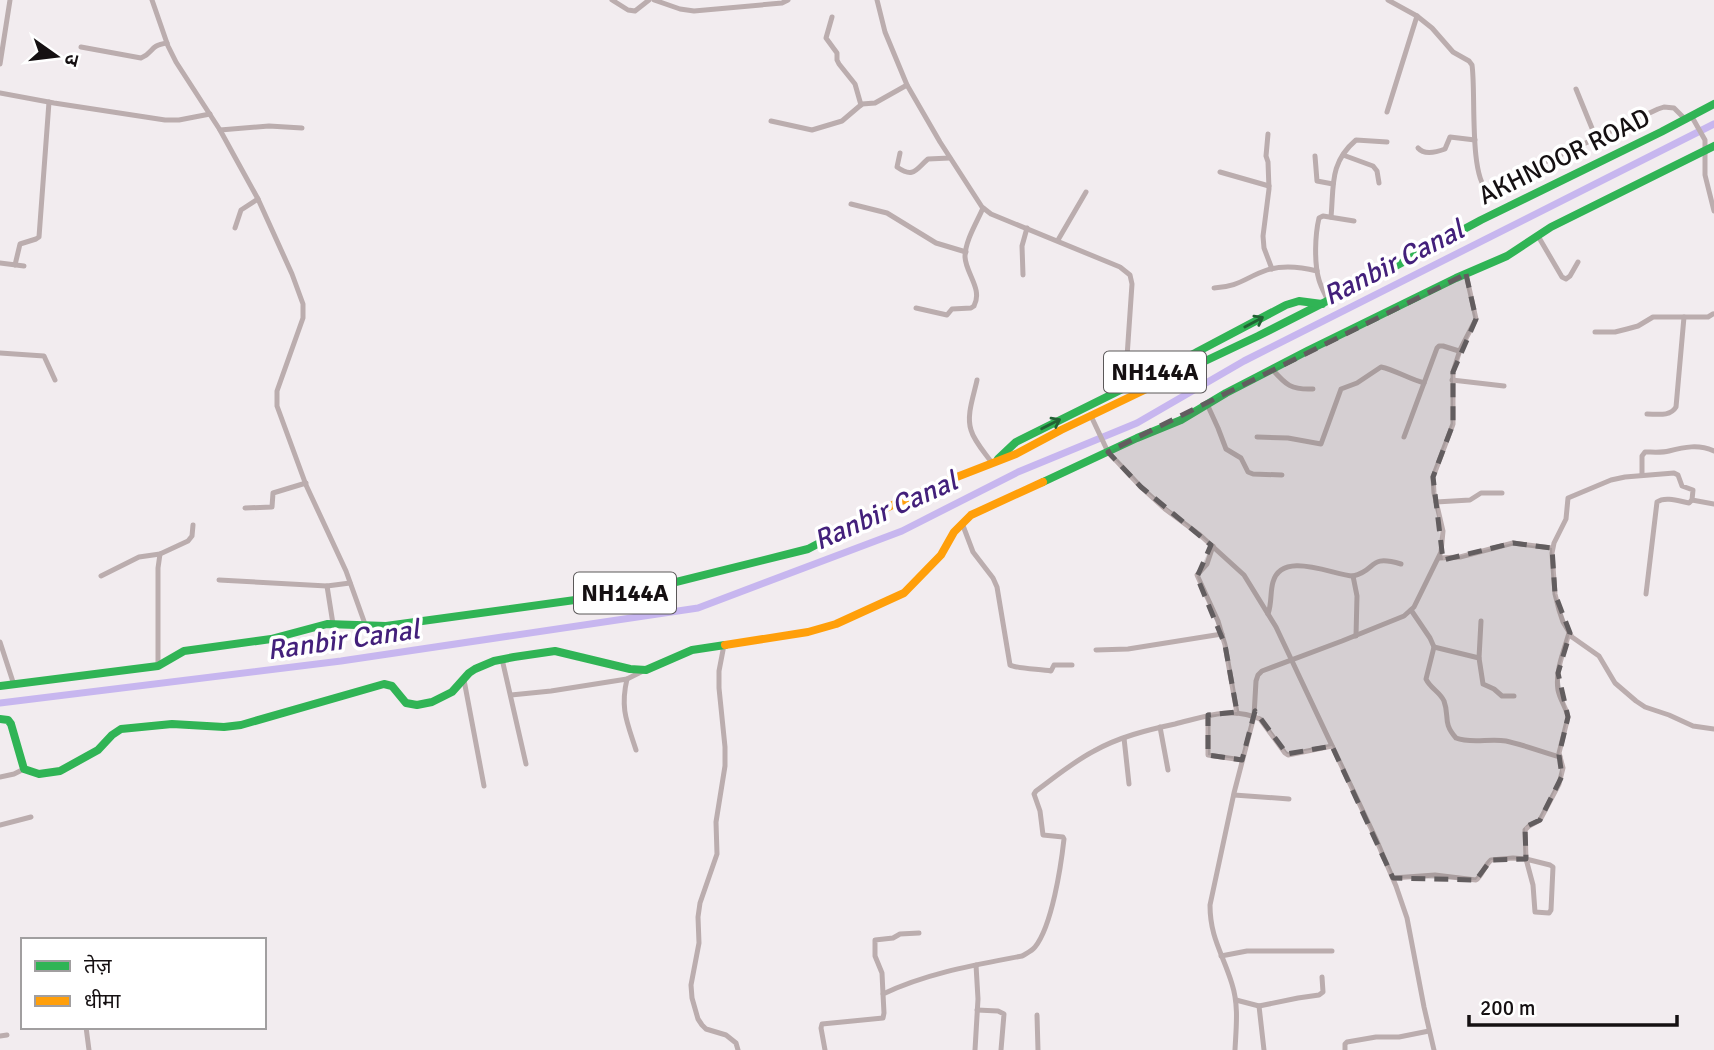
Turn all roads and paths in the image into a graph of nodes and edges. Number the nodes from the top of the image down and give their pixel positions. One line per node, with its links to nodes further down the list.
1 (10, 0): 12 (street)
2 (152, 0): 10 (street)
3 (612, 0): 4 (street)
4 (651, 0): 5 (street)
5 (788, 0)
6 (877, 0): 13 (street)
7 (1388, 0): 8 (street)
8 (1417, 16): 19 (street); 27 (street)
9 (832, 17): 18 (street)
10 (167, 43): 11 (street); 20 (street)
11 (81, 47)
12 (0, 64)
13 (907, 85): 18 (street); 34 (street)
14 (1576, 89): 26 (street)
15 (0, 93): 16 (street)
16 (49, 102): 20 (street); 53 (street)
17 (1714, 104): 21 (main road, AKHNOOR ROAD / NH144A)
18 (861, 105): 22 (street)
19 (1387, 112)
20 (210, 114): 24 (street)
21 (1689, 118): 26 (street); 29 (street); 60 (main road, AKHNOOR ROAD / NH144A)
22 (771, 121)
23 (302, 128): 24 (street)
24 (220, 130): 40 (street)
25 (1268, 134): 38 (street)
26 (1595, 138): 27 (street)
27 (1475, 139): 30 (street)
28 (1387, 142): 32 (street)
29 (1709, 145): 43 (street); 48 (main road)
30 (1418, 148)
31 (900, 153): 34 (street)
32 (1343, 155): 36 (street); 37 (street)
33 (1315, 156): 37 (street)
34 (950, 158): 42 (street)
35 (1220, 172): 38 (street)
36 (1379, 183)
37 (1333, 184): 44 (street)
38 (1269, 186): 55 (street)
39 (1086, 192): 49 (street)
40 (258, 199): 46 (street); 85 (street)
41 (851, 204): 50 (street)
42 (983, 208): 47 (street); 50 (street)
43 (1714, 211)
44 (1331, 217): 45 (street); 56 (street)
45 (1354, 221)
46 (235, 228)
47 (1027, 228): 49 (street); 58 (street)
48 (1538, 236): 52 (street); 57 (main road)
49 (1058, 240): 73 (street)
50 (965, 251): 61 (street)
51 (0, 262): 53 (street)
52 (1578, 262)
53 (15, 265): 54 (street)
54 (24, 265)
55 (1272, 269): 56 (street); 59 (street)
56 (1317, 271): 60 (street)
57 (1466, 274): 65 (street); 67 (main road)
58 (1023, 275)
59 (1214, 288)
60 (1325, 302): 73 (main road, AKHNOOR ROAD / NH144A, one-way to 60); 77 (main road, AKHNOOR ROAD / NH144A)
61 (916, 308)
62 (1714, 312): 63 (street)
63 (1684, 317): 64 (street); 76 (street)
64 (1595, 332)
65 (1460, 351): 70 (street); 71 (street)
66 (0, 353): 68 (street)
67 (1272, 369): 74 (street); 75 (main road)
68 (55, 380)
69 (977, 380): 82 (street)
70 (1452, 380): 72 (street); 88 (street)
71 (1424, 383): 78 (street); 79 (street)
72 (1504, 386)
73 (1125, 387): 82 (main road, AKHNOOR ROAD / NH144A, one-way to 73)
74 (1313, 389)
75 (1207, 404): 81 (main road); 83 (street)
76 (1647, 414)
77 (1091, 416): 81 (street); 82 (main road, AKHNOOR ROAD / NH144A)
78 (1257, 437)
79 (1404, 437)
80 (1714, 451): 84 (street)
81 (1108, 452): 91 (main road); 93 (street)
82 (993, 463): 108 (main road, AKHNOOR ROAD / NH144A)
83 (1282, 475)
84 (1642, 475): 87 (street); 94 (street)
85 (302, 484): 90 (street); 101 (street)
86 (1502, 493): 88 (street)
87 (1692, 500): 89 (street); 103 (street)
88 (1436, 502): 96 (street)
89 (1714, 505)
90 (245, 508)
91 (962, 523): 113 (main road); 119 (street)
92 (194, 525): 95 (street)
93 (1213, 546): 105 (street); 110 (street)
94 (1552, 548): 96 (street); 109 (street)
95 (160, 554): 98 (street); 120 (street)
96 (1439, 558): 104 (street)
97 (1401, 564): 99 (street)
98 (101, 576)
99 (1353, 576): 105 (street); 111 (street)
100 (219, 580): 102 (street)
101 (350, 583): 102 (street); 108 (street)
102 (330, 586): 107 (street)
103 (1646, 594)
104 (1411, 610): 111 (street); 114 (street)
105 (1269, 614): 118 (street)
106 (1481, 621): 116 (street)
107 (333, 624): 108 (main road, AKHNOOR ROAD / NH144A); 120 (main road, AKHNOOR ROAD / NH144A)
108 (366, 626)
109 (1570, 632): 133 (street); 137 (street)
110 (1222, 634): 115 (street); 128 (street)
111 (1356, 636): 118 (street)
112 (0, 642): 124 (street)
113 (724, 645): 121 (main road); 166 (street)
114 (1434, 647): 116 (street); 137 (street)
115 (1096, 650)
116 (1479, 658): 127 (street)
117 (502, 659): 121 (main road); 123 (main road); 126 (street)
118 (1291, 661): 130 (street); 135 (street)
119 (1072, 665)
120 (158, 666): 124 (main road, AKHNOOR ROAD / NH144A)
121 (646, 670): 122 (street)
122 (627, 679): 126 (street); 136 (street)
123 (464, 680): 140 (main road); 144 (street)
124 (14, 685): 125 (main road, AKHNOOR ROAD / NH144A)
125 (0, 686)
126 (511, 695): 139 (street)
127 (1514, 696)
128 (1237, 713): 129 (street); 130 (street)
129 (1208, 715): 132 (street); 138 (street)
130 (1254, 716): 135 (street); 138 (street)
131 (0, 719): 140 (main road)
132 (1160, 727): 134 (street); 141 (street)
133 (1714, 729)
134 (1124, 738): 143 (street); 154 (street)
135 (1332, 746): 150 (street)
136 (636, 750)
137 (1560, 757): 149 (street)
138 (1242, 760): 145 (street)
139 (526, 764)
140 (24, 769): 142 (street)
141 (1168, 770)
142 (0, 777)
143 (1129, 784)
144 (484, 786)
145 (1234, 795): 146 (street); 153 (street)
146 (1289, 799)
147 (31, 817): 148 (street)
148 (0, 825)
149 (1526, 859): 149 (street); 150 (street)
150 (1393, 878): 162 (street)
151 (919, 933): 156 (street)
152 (1332, 951): 153 (street)
153 (1221, 956): 157 (street)
154 (976, 965): 156 (street); 159 (street)
155 (1322, 977): 158 (street)
156 (883, 994): 167 (street)
157 (1236, 1000): 158 (street); 171 (street)
158 (1259, 1006): 172 (street)
159 (977, 1010): 168 (street); 169 (street)
160 (1037, 1015): 170 (street)
161 (86, 1029): 165 (street)
162 (1429, 1031): 173 (street); 174 (street)
163 (8, 1035): 164 (street)
164 (0, 1036)
165 (89, 1050)
166 (738, 1050)
167 (825, 1050)
168 (975, 1050)
169 (1001, 1050)
170 (1038, 1050)
171 (1235, 1050)
172 (1264, 1050)
173 (1345, 1050)
174 (1434, 1050)

